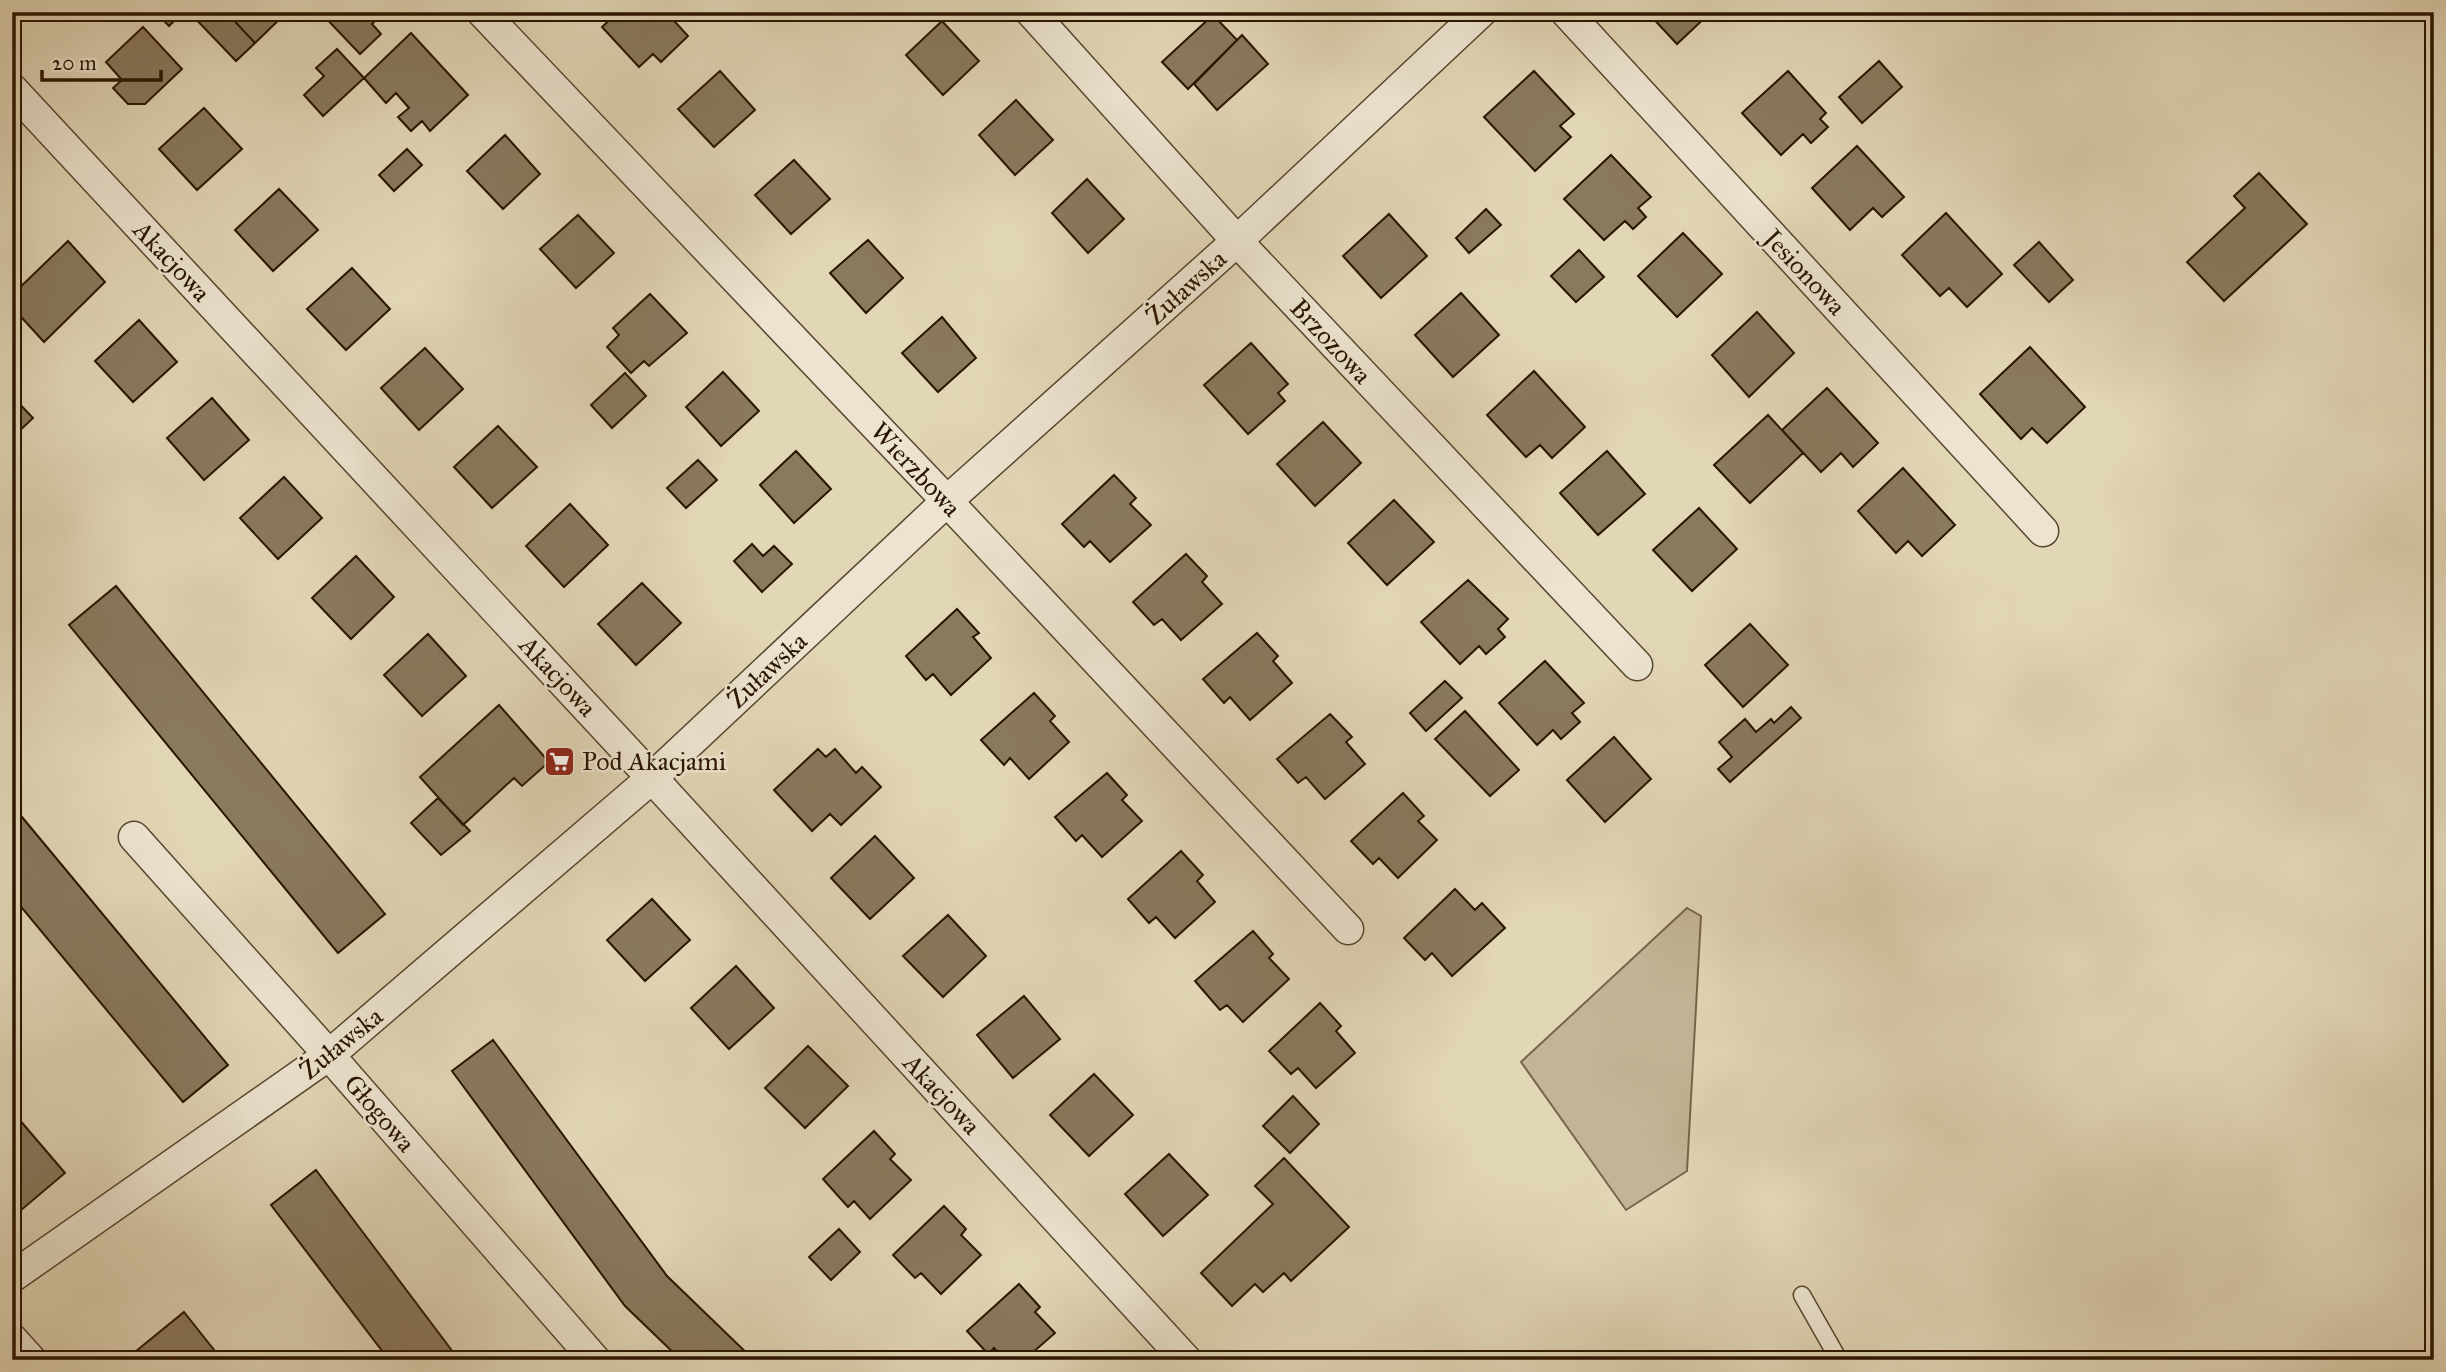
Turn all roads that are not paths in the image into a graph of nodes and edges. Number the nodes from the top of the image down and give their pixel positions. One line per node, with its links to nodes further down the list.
1 (482, 12): 7 (street, Wierzbowa)
2 (1031, 12): 6 (street, Brzozowa)
3 (1481, 12): 6 (street, Żuławska)
4 (1566, 12): 8 (street, Jesionowa)
5 (12, 89): 10 (street, Akacjowa)
6 (1237, 241): 7 (street, Żuławska); 9 (street, Brzozowa)
7 (947, 501): 10 (street, Żuławska); 12 (street, Wierzbowa)
8 (2043, 531)
9 (1637, 665)
10 (652, 778): 13 (street, Żuławska); 19 (street, Akacjowa)
11 (134, 837): 13 (street, Głogowa)
12 (1348, 929)
13 (329, 1055): 14 (street, Żuławska); 18 (street, Głogowa)
14 (12, 1277)
15 (1802, 1295): 20 (lane)
16 (12, 1339): 17 (street)
17 (31, 1360)
18 (595, 1360)
19 (1186, 1360)
20 (1839, 1360)

